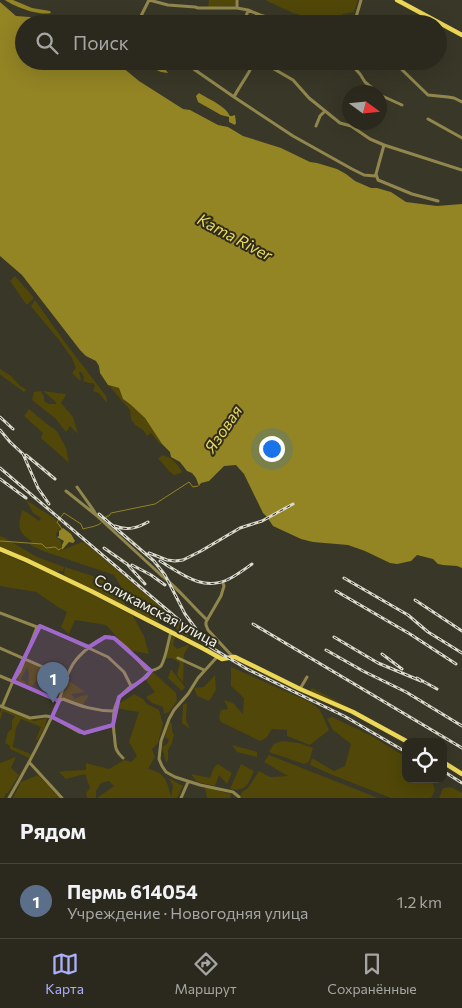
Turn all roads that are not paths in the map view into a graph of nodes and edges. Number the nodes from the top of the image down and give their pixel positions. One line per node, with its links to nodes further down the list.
1 (237, 0): 4 (street)
2 (361, 0): 9 (street)
3 (397, 0): 10 (main road)
4 (237, 8): 5 (street); 6 (street)
5 (248, 10): 7 (street); 8 (street)
6 (142, 15)
7 (247, 15)
8 (260, 15)
9 (357, 15)
10 (425, 15)
11 (447, 27): 12 (main road)
12 (462, 35)
13 (195, 70): 19 (street)
14 (250, 70): 19 (street)
15 (276, 70): 23 (street)
16 (356, 70): 18 (street)
17 (402, 70): 21 (street)
18 (369, 85)
19 (234, 98): 29 (street)
20 (387, 98): 22 (street)
21 (462, 102)
22 (402, 105)
23 (325, 111): 25 (street); 27 (street)
24 (428, 119): 26 (street)
25 (316, 126)
26 (462, 138)
27 (384, 145): 28 (street); 29 (street)
28 (462, 170)
29 (376, 174): 30 (street)
30 (438, 201)
31 (77, 487): 33 (street)
32 (66, 491): 33 (street)
33 (96, 515): 37 (street)
34 (0, 549): 39 (main road, Соликамская улица)
35 (225, 584): 37 (street)
36 (0, 613): 38 (street)
37 (207, 620): 43 (street)
38 (37, 627): 40 (street); 44 (street)
39 (171, 632): 42 (main road, Соликамская улица); 47 (street)
40 (88, 647): 47 (street); 50 (street); 52 (street)
41 (0, 648): 44 (street)
42 (217, 657): 43 (main road, Соликамская улица); 46 (street)
43 (233, 657): 53 (main road, Соликамская улица)
44 (25, 658): 50 (street); 51 (street)
45 (178, 658): 46 (street)
46 (204, 670): 64 (street)
47 (151, 671): 52 (street)
48 (0, 676): 51 (street)
49 (307, 677): 53 (street)
50 (68, 678): 54 (street)
51 (13, 682): 54 (street); 55 (street)
52 (132, 686): 56 (street)
53 (300, 689): 59 (main road, Соликамская улица)
54 (59, 701): 56 (street); 57 (street)
55 (1, 706): 57 (street)
56 (114, 711): 58 (street)
57 (52, 717): 58 (street); 61 (street)
58 (113, 724): 60 (street)
59 (402, 739)
60 (122, 758)
61 (30, 762): 66 (street); 67 (street)
62 (447, 765): 63 (main road)
63 (462, 774)
64 (188, 782): 65 (street); 68 (street)
65 (239, 797)
66 (9, 798)
67 (62, 798)
68 (181, 798)

